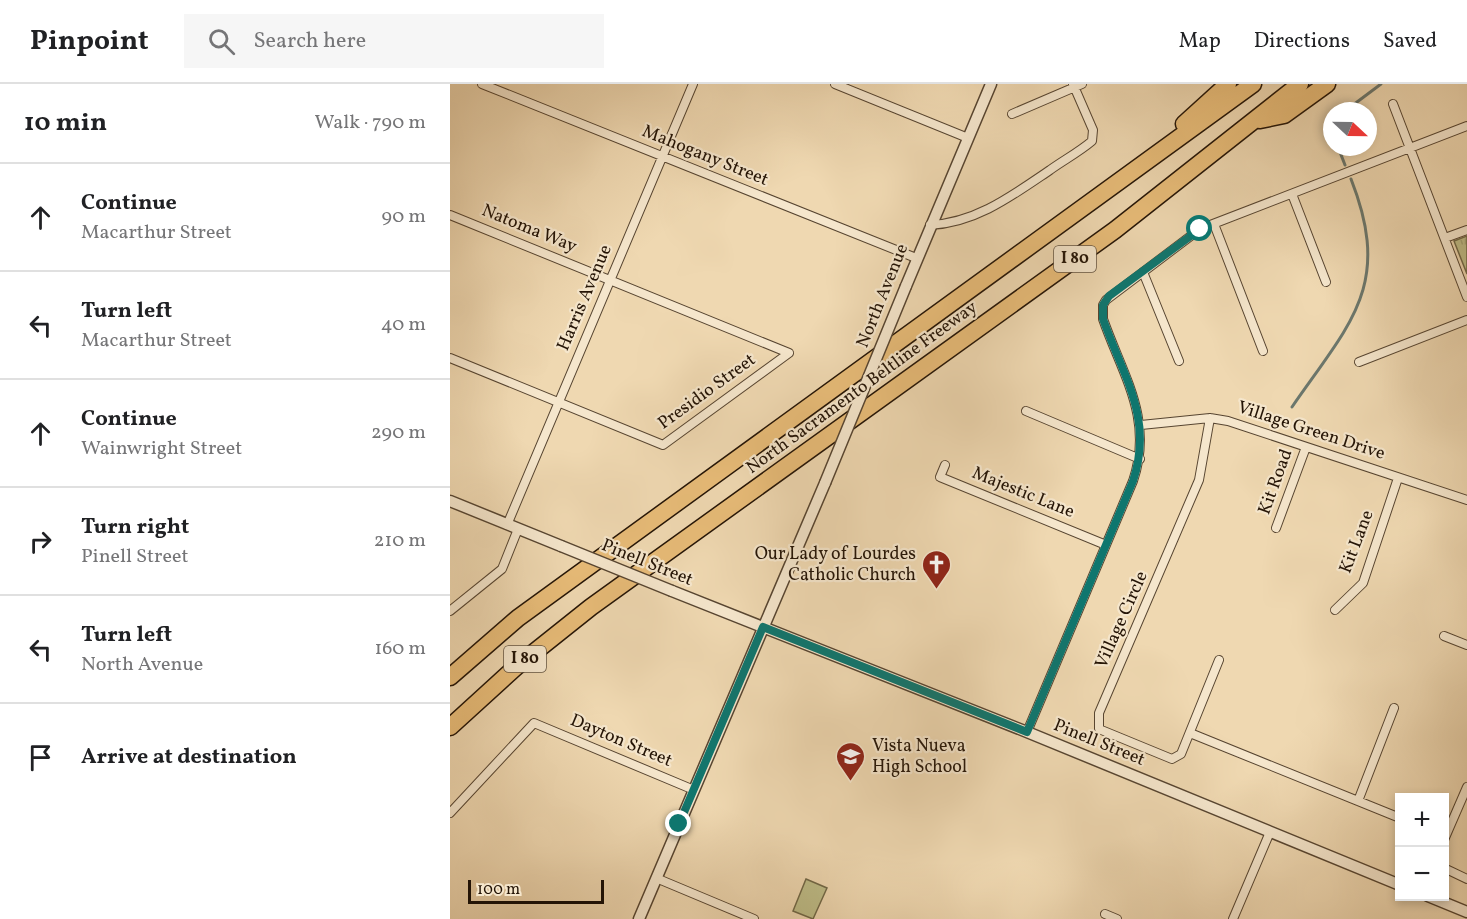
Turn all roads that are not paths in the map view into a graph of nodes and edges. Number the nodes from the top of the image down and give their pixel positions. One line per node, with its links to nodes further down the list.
1 (482, 84): 16 (street, Mahogany Street)
2 (693, 84): 16 (street, Harris Avenue)
3 (835, 84): 14 (street)
4 (991, 84): 14 (street, North Avenue)
5 (1228, 84): 17 (highway)
6 (1253, 84): 17 (highway, North Sacramento Beltline Freeway / I 80)
7 (1300, 84): 12 (highway, North Sacramento Beltline Freeway / I 80)
8 (1327, 84): 12 (highway)
9 (1077, 85): 11 (street); 21 (street)
10 (1393, 104): 15 (street)
11 (1012, 114)
12 (1256, 121): 57 (highway, North Sacramento Beltline Freeway / I 80)
13 (1467, 126): 15 (street)
14 (968, 138): 21 (street, North Avenue)
15 (1410, 148): 18 (street); 23 (street)
16 (662, 157): 24 (street, Mahogany Street); 26 (street, Harris Avenue)
17 (1137, 166): 55 (highway, North Sacramento Beltline Freeway / I 80)
18 (1292, 194): 20 (street); 27 (street)
19 (450, 215): 26 (street, Natoma Way)
20 (1214, 224): 25 (street); 31 (street)
21 (930, 225): 24 (street, North Avenue)
22 (1467, 230): 23 (street)
23 (1445, 238): 28 (street)
24 (916, 258): 51 (street, North Avenue, bridge)
25 (1143, 272): 33 (street); 38 (street)
26 (610, 280): 30 (street, Natoma Way); 35 (street, Harris Avenue)
27 (1326, 282)
28 (1467, 297)
29 (1467, 320): 34 (street)
30 (730, 329): 35 (street, Presidio Street)
31 (1263, 351)
32 (450, 358): 35 (street, Presidio Street)
33 (1179, 361)
34 (1359, 362)
35 (559, 403): 45 (street, Harris Avenue)
36 (1026, 411): 40 (street)
37 (1210, 418): 38 (street, Village Green Drive); 39 (street, Village Green Drive); 59 (street, Village Circle)
38 (1141, 424): 40 (street)
39 (1306, 447): 42 (street, Village Green Drive); 46 (street, Kit Road)
40 (1140, 459): 48 (street)
41 (945, 465): 48 (street, Majestic Lane)
42 (1398, 478): 43 (street, Village Green Drive); 49 (street, Kit Lane)
43 (1467, 500)
44 (450, 501): 45 (street, Pinell Street)
45 (507, 525): 47 (street, Pinell Street)
46 (1276, 528)
47 (518, 529): 50 (street); 51 (street, Pinell Street, bridge)
48 (1106, 545): 58 (street)
49 (1335, 610)
50 (450, 611)
51 (763, 627): 58 (street, Pinell Street); 61 (street, North Avenue)
52 (1444, 636): 53 (street)
53 (1467, 645)
54 (1219, 660): 59 (street, Village Circle)
55 (450, 677)
56 (1394, 708): 62 (street)
57 (450, 726)
58 (1027, 732): 66 (street, Pinell Street)
59 (1190, 733): 62 (street)
60 (1467, 787): 65 (street)
61 (694, 790): 63 (street, Dayton Street); 68 (street, North Avenue)
62 (1358, 801): 64 (street)
63 (450, 813)
64 (1395, 816)
65 (1449, 829)
66 (1270, 832): 70 (street, Pinell Street); 77 (street)
67 (1449, 870): 69 (street)
68 (656, 878): 74 (street, North Avenue); 75 (street)
69 (1467, 879)
70 (1395, 883)
71 (1438, 901): 72 (street)
72 (1467, 912)
73 (1105, 914): 76 (street)
74 (639, 919)
75 (754, 919)
76 (1117, 919)
77 (1233, 919)

